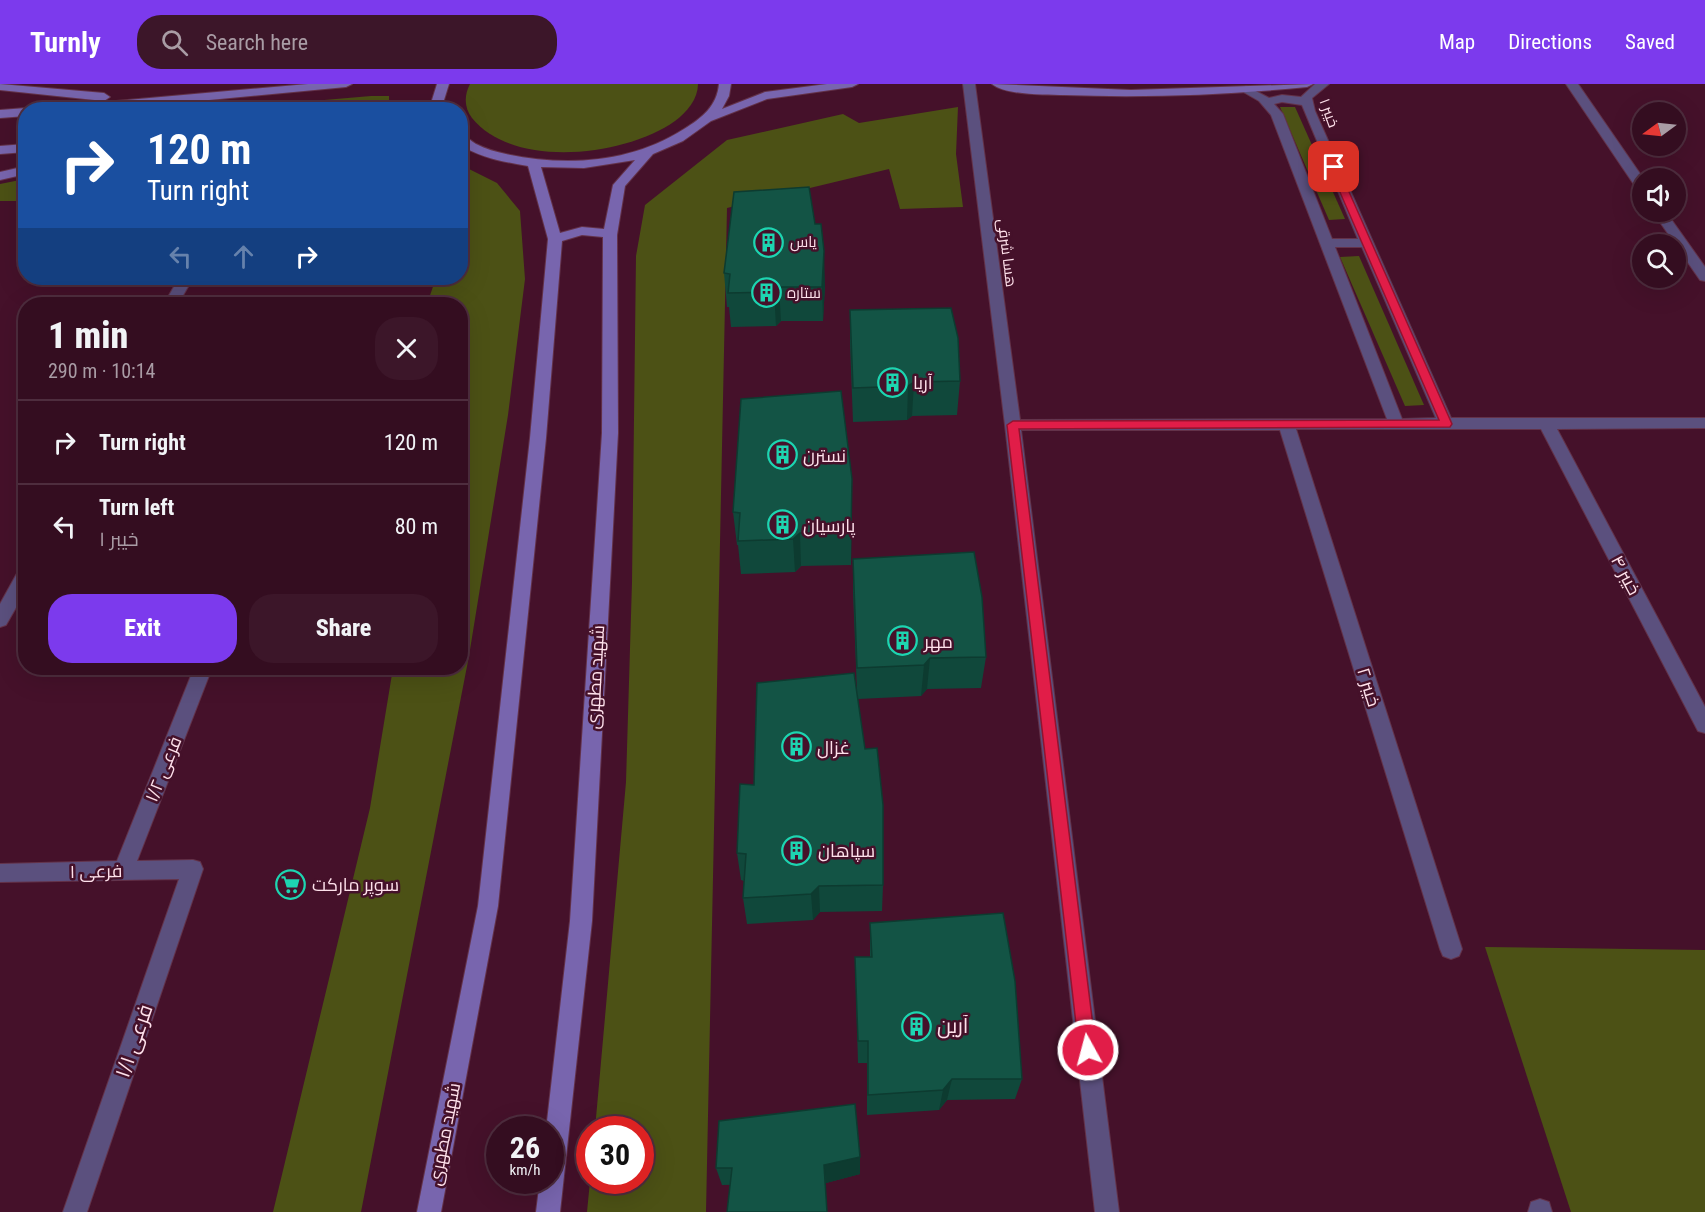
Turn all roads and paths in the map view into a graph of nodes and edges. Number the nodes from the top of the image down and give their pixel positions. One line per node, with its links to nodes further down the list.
1 (346, 84): 12 (main road)
2 (443, 84): 13 (main road)
3 (725, 84): 18 (main road)
4 (852, 84): 18 (main road)
5 (969, 84): 36 (street, هسا شرقی)
6 (998, 84): 11 (main road)
7 (1307, 84): 11 (main road)
8 (1323, 84): 15 (street, خیبر ۱)
9 (1572, 84): 24 (street)
10 (0, 87): 12 (main road)
11 (1246, 90): 14 (street)
12 (150, 102)
13 (439, 102)
14 (1267, 103): 15 (street); 30 (street)
15 (1307, 104): 31 (street, خیبر ۱)
16 (18, 113): 17 (main road)
17 (0, 114)
18 (710, 117): 22 (main road)
19 (468, 143): 23 (main road)
20 (18, 149): 21 (main road)
21 (0, 150)
22 (648, 152): 23 (main road); 28 (main road, شهید مطهری)
23 (534, 164): 29 (main road, شهید مطهری)
24 (1632, 171)
25 (18, 173): 26 (main road)
26 (0, 176)
27 (1667, 222): 32 (street)
28 (610, 235): 29 (main road); 49 (main road, شهید مطهری)
29 (555, 239): 48 (main road, شهید مطهری)
30 (1328, 243): 31 (street); 33 (street)
31 (1367, 243): 35 (street, خیبر ۱)
32 (1705, 277)
33 (1396, 423): 35 (street); 38 (street)
34 (1705, 423): 37 (street)
35 (1446, 424): 37 (street)
36 (1013, 425): 38 (street); 50 (street, هسا شرقی)
37 (1547, 425): 42 (street, خیبر ۴)
38 (1287, 426): 46 (street, خیبر ۲)
39 (18, 587): 40 (street)
40 (0, 620)
41 (200, 675): 44 (street, فرعی ۱/۲)
42 (1705, 724)
43 (193, 869): 44 (street, فرعی ۱); 47 (street, فرعی ۱/۱)
44 (123, 870): 45 (street, فرعی ۱)
45 (0, 873)
46 (1451, 949)
47 (75, 1212)
48 (429, 1212)
49 (548, 1212)
50 (1107, 1212)

